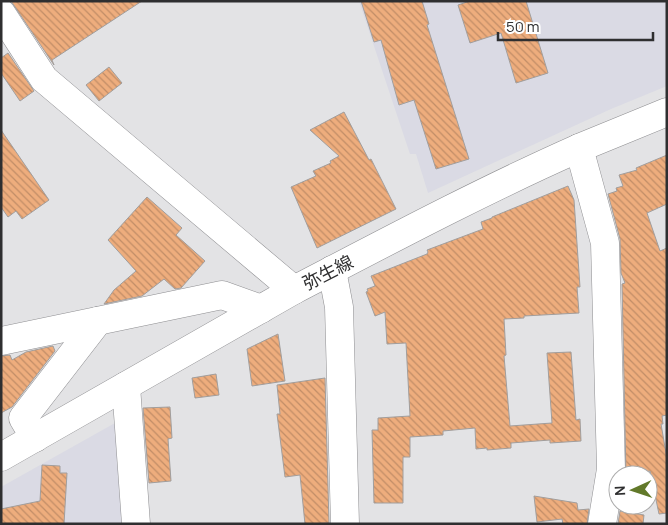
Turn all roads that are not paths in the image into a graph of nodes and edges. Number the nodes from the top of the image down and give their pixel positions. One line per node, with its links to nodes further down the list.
1 (1, 13): 5 (street)
2 (667, 112): 3 (street, 弥生線)
3 (579, 148): 4 (street, 弥生線); 14 (street)
4 (332, 270): 5 (street, 弥生線); 13 (street)
5 (294, 290): 6 (street, 弥生線)
6 (261, 309): 7 (street); 9 (street, 弥生線)
7 (98, 321): 8 (street); 10 (street)
8 (1, 341)
9 (126, 386): 10 (street, 弥生線); 12 (street)
10 (34, 438): 11 (street, 弥生線)
11 (1, 457)
12 (136, 524)
13 (345, 524)
14 (602, 524)

